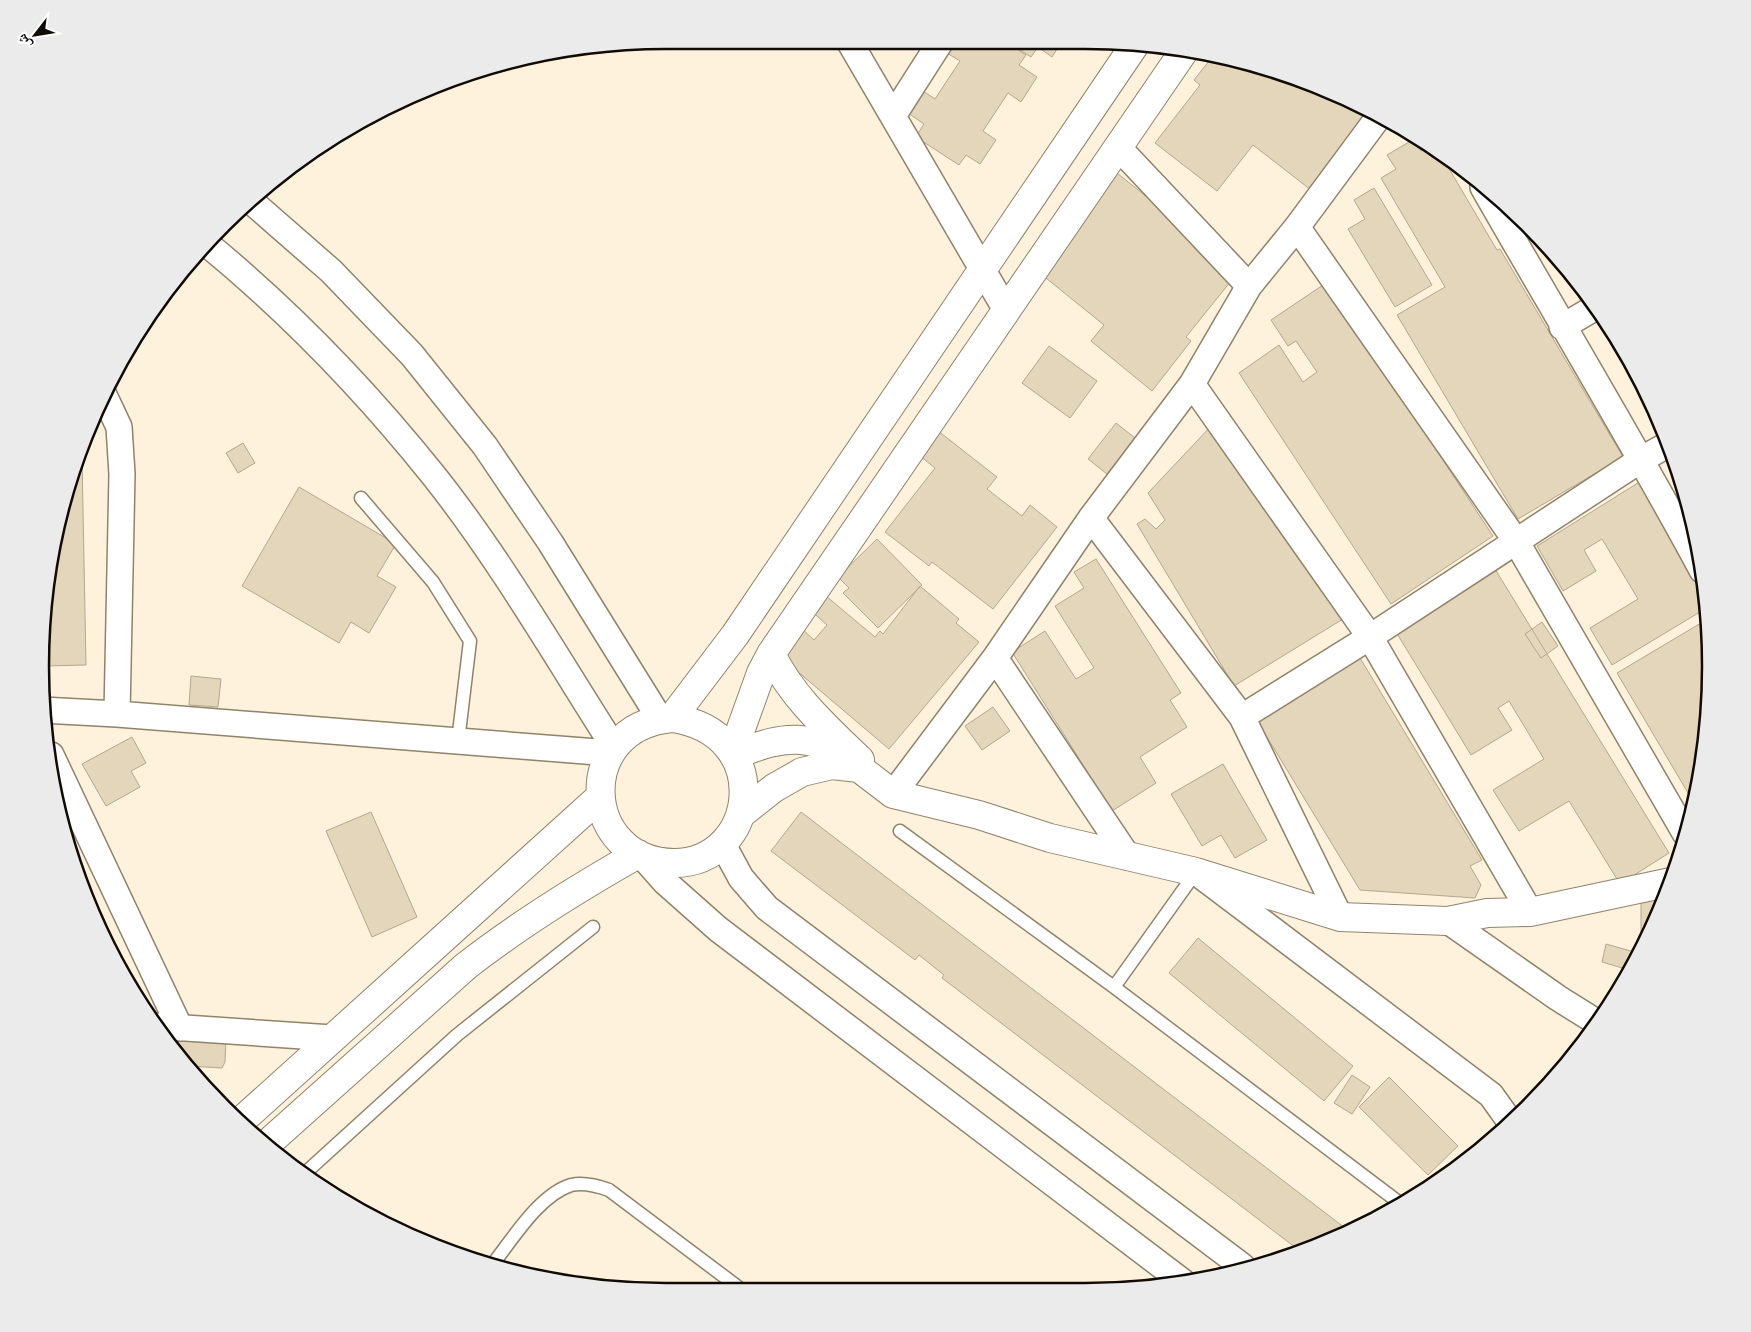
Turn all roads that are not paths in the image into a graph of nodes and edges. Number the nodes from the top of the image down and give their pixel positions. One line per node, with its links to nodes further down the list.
1 (854, 49): 5 (street)
2 (936, 49): 5 (street)
3 (1131, 51): 12 (main road)
4 (1180, 57): 7 (main road)
5 (893, 116): 12 (street)
6 (1375, 121): 10 (street)
7 (1118, 147): 13 (street); 14 (main road)
8 (1492, 202): 16 (street)
9 (256, 205): 31 (street)
10 (1297, 227): 13 (street); 23 (street)
11 (212, 248): 33 (street)
12 (983, 269): 14 (street); 31 (main road)
13 (1249, 286): 17 (street)
14 (1006, 310): 26 (main road)
15 (1590, 311): 16 (street)
16 (1562, 327): 20 (street)
17 (1192, 384): 22 (street); 25 (street)
18 (108, 402): 29 (street)
19 (1662, 448): 20 (street)
20 (1642, 460): 23 (street); 24 (street)
21 (361, 498): 32 (lane)
22 (1092, 518): 27 (street); 30 (street)
23 (1516, 541): 25 (street); 40 (street)
24 (1691, 549)
25 (1370, 637): 30 (street); 47 (street)
26 (771, 654): 34 (main road); 35 (main road)
27 (995, 658): 37 (street); 44 (street)
28 (50, 710): 29 (street)
29 (117, 714): 32 (street)
30 (1242, 717): 48 (street)
31 (666, 718): 33 (main road); 34 (main road)
32 (458, 741): 33 (street)
33 (612, 750): 38 (main road)
34 (734, 753): 35 (main road); 39 (main road)
35 (860, 764): 37 (main road); 39 (main road)
36 (59, 773): 53 (street)
37 (893, 794): 44 (main road)
38 (600, 796): 43 (main road); 54 (main road)
39 (740, 814): 42 (main road)
40 (1681, 827)
41 (900, 831): 51 (lane)
42 (722, 843): 43 (main road); 61 (street)
43 (640, 855): 57 (main road); 62 (street)
44 (1128, 857): 45 (main road)
45 (1196, 872): 48 (main road); 51 (lane); 55 (street)
46 (1662, 884): 47 (main road)
47 (1530, 912): 49 (main road)
48 (1340, 917): 49 (main road)
49 (1448, 921): 52 (street)
50 (593, 927): 58 (lane)
51 (1114, 987): 59 (lane)
52 (1592, 1018)
53 (168, 1027): 54 (street)
54 (332, 1038): 56 (main road)
55 (1507, 1116)
56 (246, 1117)
57 (271, 1140)
58 (309, 1169)
59 (1396, 1200)
60 (497, 1259): 63 (lane)
61 (1239, 1263)
62 (1175, 1276)
63 (733, 1283)

